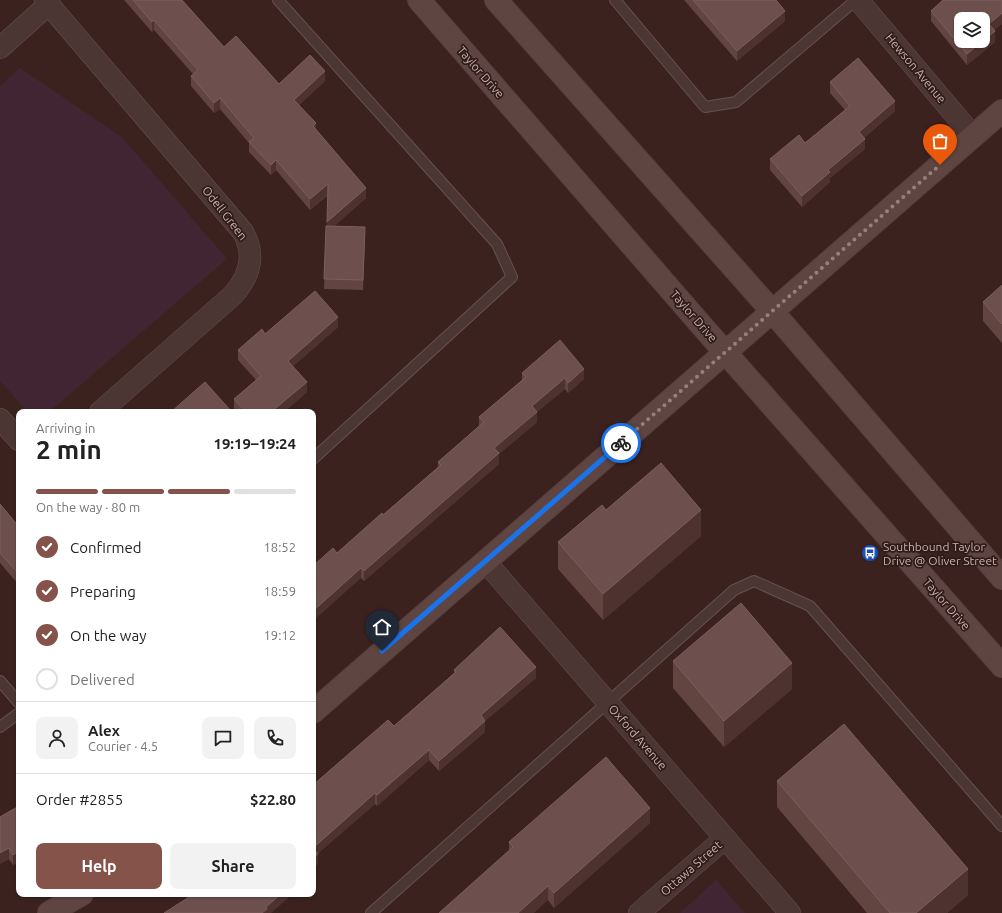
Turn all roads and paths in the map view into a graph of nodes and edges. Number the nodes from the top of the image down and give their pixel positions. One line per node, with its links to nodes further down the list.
1 (278, 0): 15 (lane)
2 (419, 0): 11 (main road, Taylor Drive)
3 (496, 0): 10 (main road)
4 (615, 0): 5 (lane)
5 (857, 0): 9 (street, Hewson Avenue)
6 (47, 2): 7 (street, Odell Green); 12 (street, Odell Green)
7 (0, 48)
8 (1002, 111): 9 (main road)
9 (973, 136): 10 (main road)
10 (772, 311): 11 (main road); 17 (main road)
11 (725, 352): 16 (main road); 18 (main road, Taylor Drive)
12 (103, 409)
13 (0, 419): 14 (street)
14 (16, 437)
15 (316, 456)
16 (485, 561): 21 (street, Oxford Avenue); 22 (main road)
17 (1002, 578)
18 (1002, 666)
19 (0, 681): 20 (lane)
20 (16, 700)
21 (608, 702): 25 (lane); 26 (street, Oxford Avenue); 29 (lane)
22 (316, 709)
23 (16, 715): 24 (lane)
24 (0, 727)
25 (1002, 826)
26 (725, 838): 30 (street, Ottawa Street); 31 (street, Oxford Avenue)
27 (78, 897): 28 (main road)
28 (55, 912)
29 (371, 913)
30 (639, 913)
31 (790, 913)

